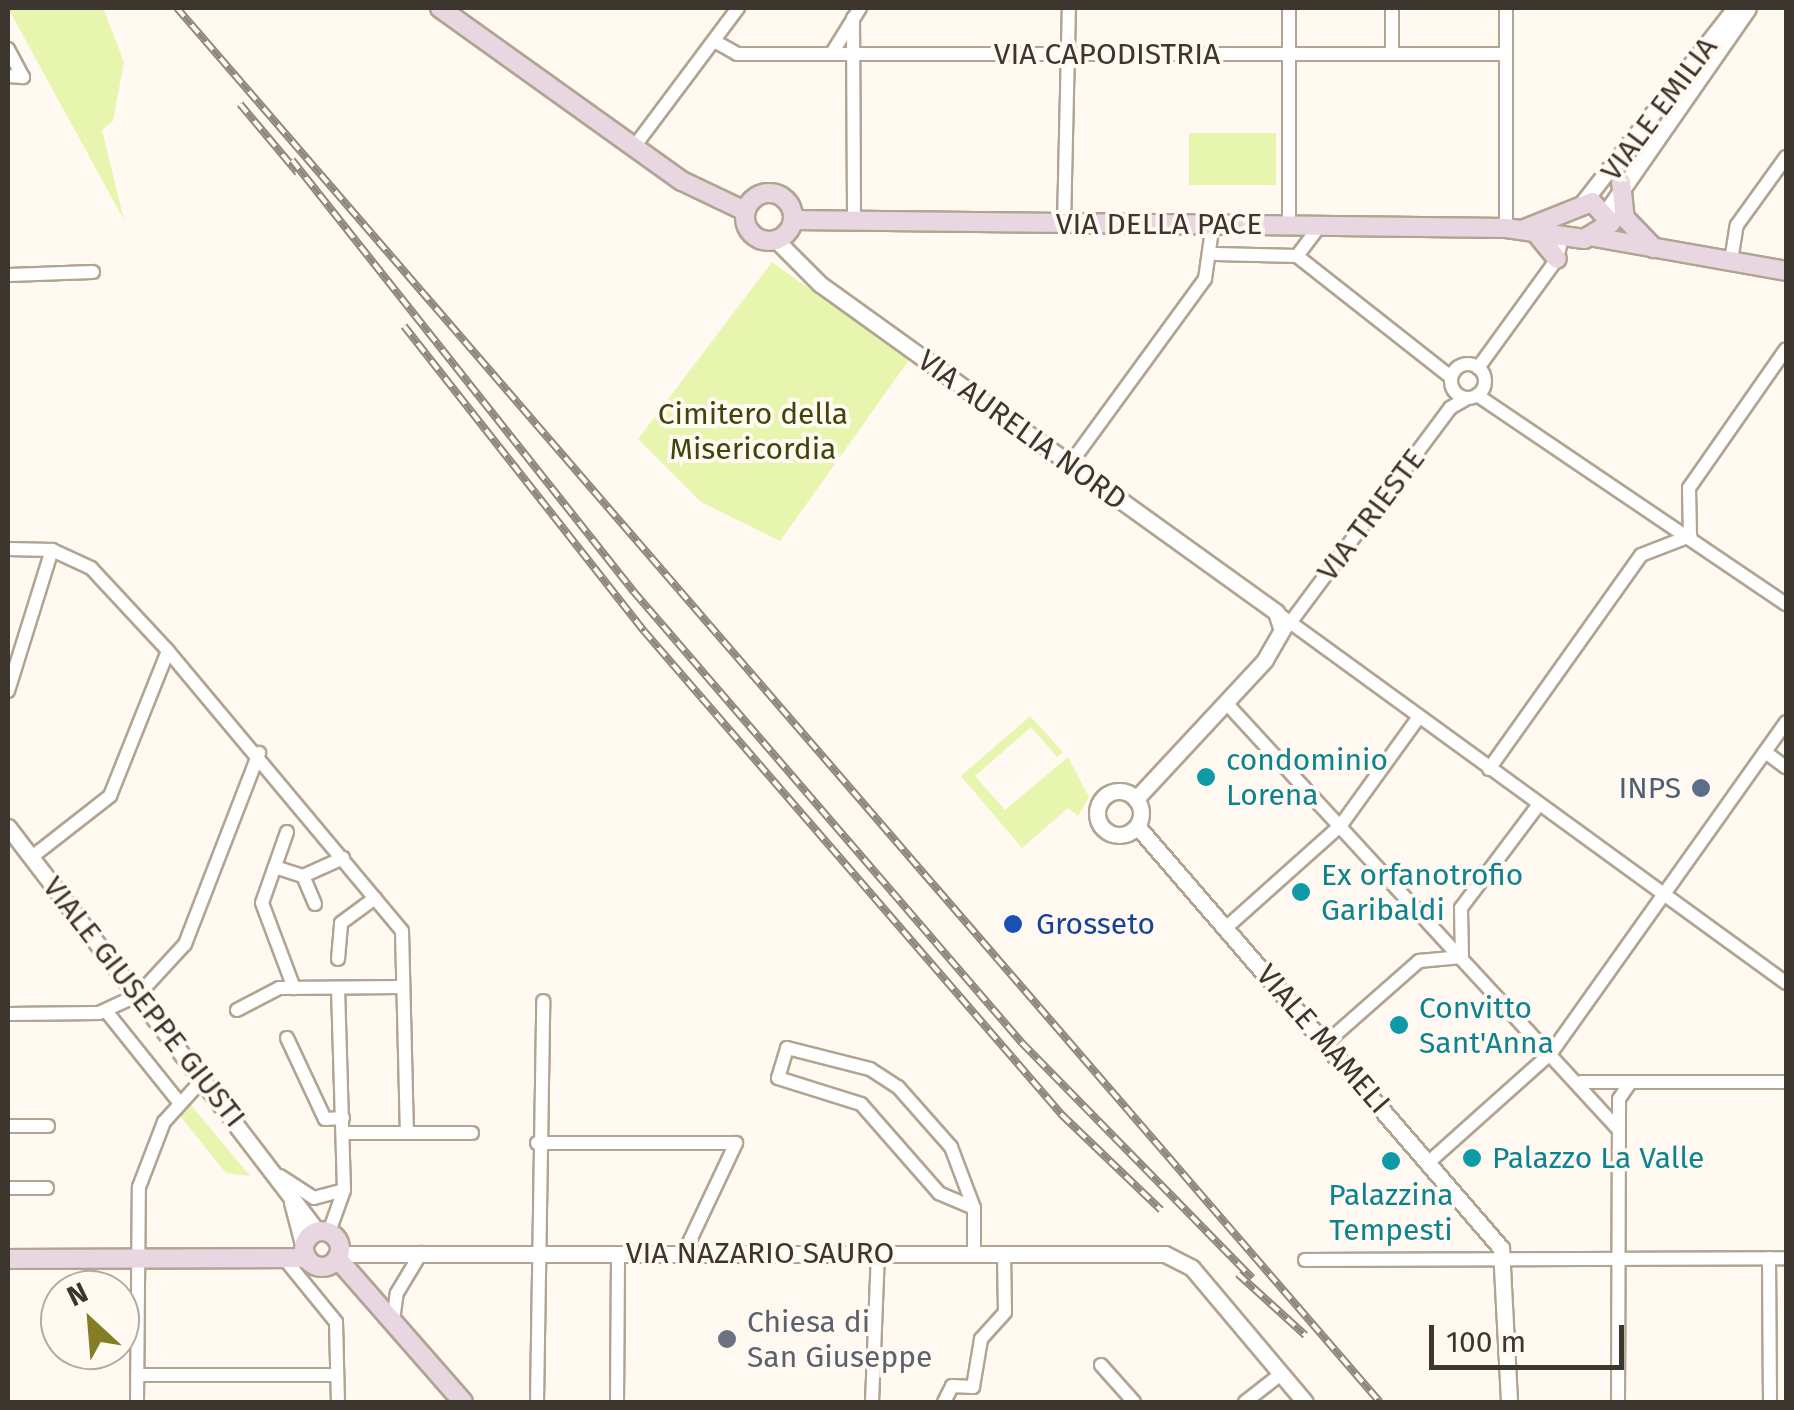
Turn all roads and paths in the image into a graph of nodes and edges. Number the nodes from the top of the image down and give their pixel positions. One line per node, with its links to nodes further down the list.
1 (440, 8): 19 (main road, VIA AURELIA NORD)
2 (738, 8): 10 (street)
3 (1069, 8): 14 (street)
4 (1290, 8): 15 (street)
5 (1392, 8): 16 (street)
6 (1506, 8): 17 (street)
7 (1735, 8): 22 (street, VIALE EMILIA)
8 (1748, 8): 21 (street, VIALE EMILIA)
9 (856, 13): 12 (street); 13 (street)
10 (714, 41): 12 (street, VIA CAPODISTRIA); 19 (street)
11 (8, 49): 18 (street)
12 (832, 53): 13 (street, VIA CAPODISTRIA)
13 (852, 53): 14 (street, VIA CAPODISTRIA); 26 (street)
14 (1069, 54): 15 (street, VIA CAPODISTRIA); 27 (street)
15 (1289, 54): 16 (street, VIA CAPODISTRIA); 29 (street)
16 (1392, 54): 17 (street, VIA CAPODISTRIA)
17 (1505, 54): 32 (street)
18 (8, 76)
19 (634, 147): 23 (main road, VIA AURELIA NORD)
20 (1786, 157): 39 (street)
21 (1621, 182): 24 (street, VIALE EMILIA); 35 (main road)
22 (1580, 206): 24 (main road, VIA DELLA PACE); 31 (main road, VIA DELLA PACE)
23 (745, 212): 25 (main road); 34 (main road, VIA AURELIA NORD)
24 (1609, 217): 33 (main road); 35 (main road, VIA DELLA PACE)
25 (793, 220): 26 (main road, VIA DELLA PACE); 34 (main road)
26 (854, 223): 27 (main road, VIA DELLA PACE)
27 (1064, 224): 28 (main road, VIA DELLA PACE)
28 (1213, 224): 29 (main road, VIA DELLA PACE); 36 (street)
29 (1289, 224): 30 (main road, VIA DELLA PACE)
30 (1321, 224): 32 (main road, VIA DELLA PACE); 37 (street)
31 (1562, 228): 32 (main road, VIA DELLA PACE); 33 (main road, VIA DELLA PACE); 38 (street)
32 (1520, 229): 38 (main road)
33 (1589, 238): 35 (main road, VIA DELLA PACE); 38 (street)
34 (776, 240): 47 (street, VIA AURELIA NORD)
35 (1654, 248): 39 (main road, VIA DELLA PACE)
36 (1216, 254): 37 (street); 47 (street)
37 (1297, 256): 45 (street)
38 (1557, 259): 44 (street)
39 (1731, 261): 41 (main road, VIA DELLA PACE)
40 (93, 272): 42 (street)
41 (1786, 272)
42 (8, 275)
43 (1786, 349): 48 (street)
44 (1478, 368): 45 (street); 46 (street)
45 (1451, 377): 46 (street)
46 (1472, 397): 48 (street); 53 (street, VIA TRIESTE)
47 (1070, 464): 52 (street, VIA AURELIA NORD)
48 (1690, 536): 51 (street); 63 (street)
49 (8, 549): 50 (street)
50 (52, 550): 55 (street); 56 (street)
51 (1786, 604)
52 (1276, 612): 53 (street); 54 (street)
53 (1290, 623): 54 (street, VIA TRIESTE); 58 (street)
54 (1279, 637): 57 (street, VIA TRIESTE)
55 (168, 650): 61 (street); 70 (street)
56 (8, 691)
57 (1229, 706): 64 (street, VIA TRIESTE); 66 (street)
58 (1418, 717): 63 (street); 66 (street)
59 (1786, 722): 60 (street)
60 (1765, 752): 62 (street); 74 (street)
61 (259, 754): 71 (street); 84 (street)
62 (1786, 767)
63 (1490, 768): 65 (street)
64 (1136, 799): 67 (street); 67 (street)
65 (1539, 804): 74 (street); 78 (street)
66 (1341, 825): 77 (street); 78 (street)
67 (1137, 826): 77 (street, VIALE MAMELI)
68 (8, 827): 70 (street, VIALE GIUSEPPE GIUSTI)
69 (287, 832): 72 (street)
70 (32, 857): 84 (street, VIALE GIUSEPPE GIUSTI)
71 (343, 858): 73 (street); 75 (street)
72 (274, 867): 73 (street); 82 (street)
73 (303, 876): 76 (street)
74 (1664, 896): 80 (street); 91 (street)
75 (375, 898): 79 (street); 81 (street)
76 (315, 904)
77 (1228, 926): 90 (street, VIALE MAMELI)
78 (1462, 957): 90 (street); 91 (street)
79 (338, 959)
80 (1786, 983)
81 (403, 987): 83 (street); 101 (street)
82 (294, 988): 83 (street); 86 (street)
83 (338, 988): 97 (street)
84 (138, 995): 87 (street); 92 (street, VIALE GIUSEPPE GIUSTI)
85 (543, 1001): 104 (street)
86 (237, 1010)
87 (106, 1011): 88 (street); 96 (street)
88 (8, 1014)
89 (287, 1038): 97 (street)
90 (1327, 1042): 105 (street, VIALE MAMELI)
91 (1551, 1052): 93 (street); 105 (street)
92 (203, 1079): 96 (street); 106 (street, VIALE GIUSEPPE GIUSTI)
93 (1578, 1081): 95 (street); 100 (street)
94 (1786, 1082): 95 (street)
95 (1628, 1084): 100 (street)
96 (178, 1100): 125 (street)
97 (344, 1118): 102 (street)
98 (8, 1126): 99 (street)
99 (48, 1126)
100 (1618, 1128): 121 (street)
101 (407, 1132): 102 (street); 103 (street)
102 (344, 1133): 109 (street)
103 (472, 1133)
104 (537, 1143): 115 (street); 117 (street)
105 (1429, 1162): 120 (street, VIALE MAMELI)
106 (280, 1176): 109 (street); 111 (street, VIALE GIUSEPPE GIUSTI); 123 (street, VIALE GIUSEPPE GIUSTI)
107 (8, 1188): 108 (street)
108 (47, 1188)
109 (344, 1190): 111 (street)
110 (974, 1208): 110 (street); 113 (street)
111 (323, 1232): 119 (main road, VIALE GIUSEPPE GIUSTI); 123 (main road)
112 (878, 1252): 113 (street, VIA NAZARIO SAURO); 117 (street, VIA NAZARIO SAURO); 140 (street)
113 (974, 1252): 118 (street, VIA NAZARIO SAURO)
114 (421, 1253): 115 (street, VIA NAZARIO SAURO); 119 (street, VIA NAZARIO SAURO); 130 (street)
115 (537, 1253): 116 (street, VIA NAZARIO SAURO); 138 (street)
116 (618, 1253): 117 (street, VIA NAZARIO SAURO); 139 (street)
117 (684, 1253)
118 (1004, 1253): 133 (street, VIA NAZARIO SAURO); 141 (street)
119 (338, 1256): 123 (main road); 129 (main road, VIALE GIUSEPPE GIUSTI)
120 (1505, 1256): 121 (street); 128 (street); 145 (street)
121 (1618, 1256): 126 (street); 146 (street)
122 (283, 1257): 123 (main road); 125 (main road); 134 (street)
123 (309, 1257): 129 (main road)
124 (8, 1258): 125 (main road)
125 (135, 1258): 132 (street)
126 (1769, 1258): 127 (street); 147 (street)
127 (1786, 1258)
128 (1305, 1260)
129 (357, 1282): 130 (main road, VIALE GIUSEPPE GIUSTI)
130 (393, 1320): 137 (main road, VIALE GIUSEPPE GIUSTI)
131 (1101, 1365): 142 (street)
132 (137, 1374): 134 (street); 135 (street)
133 (1281, 1374): 143 (street); 144 (street)
134 (337, 1375): 136 (street)
135 (137, 1402)
136 (338, 1402)
137 (463, 1402)
138 (537, 1402)
139 (617, 1402)
140 (872, 1402)
141 (944, 1402)
142 (1134, 1402)
143 (1246, 1402)
144 (1305, 1402)
145 (1509, 1402)
146 (1618, 1402)
147 (1770, 1402)

